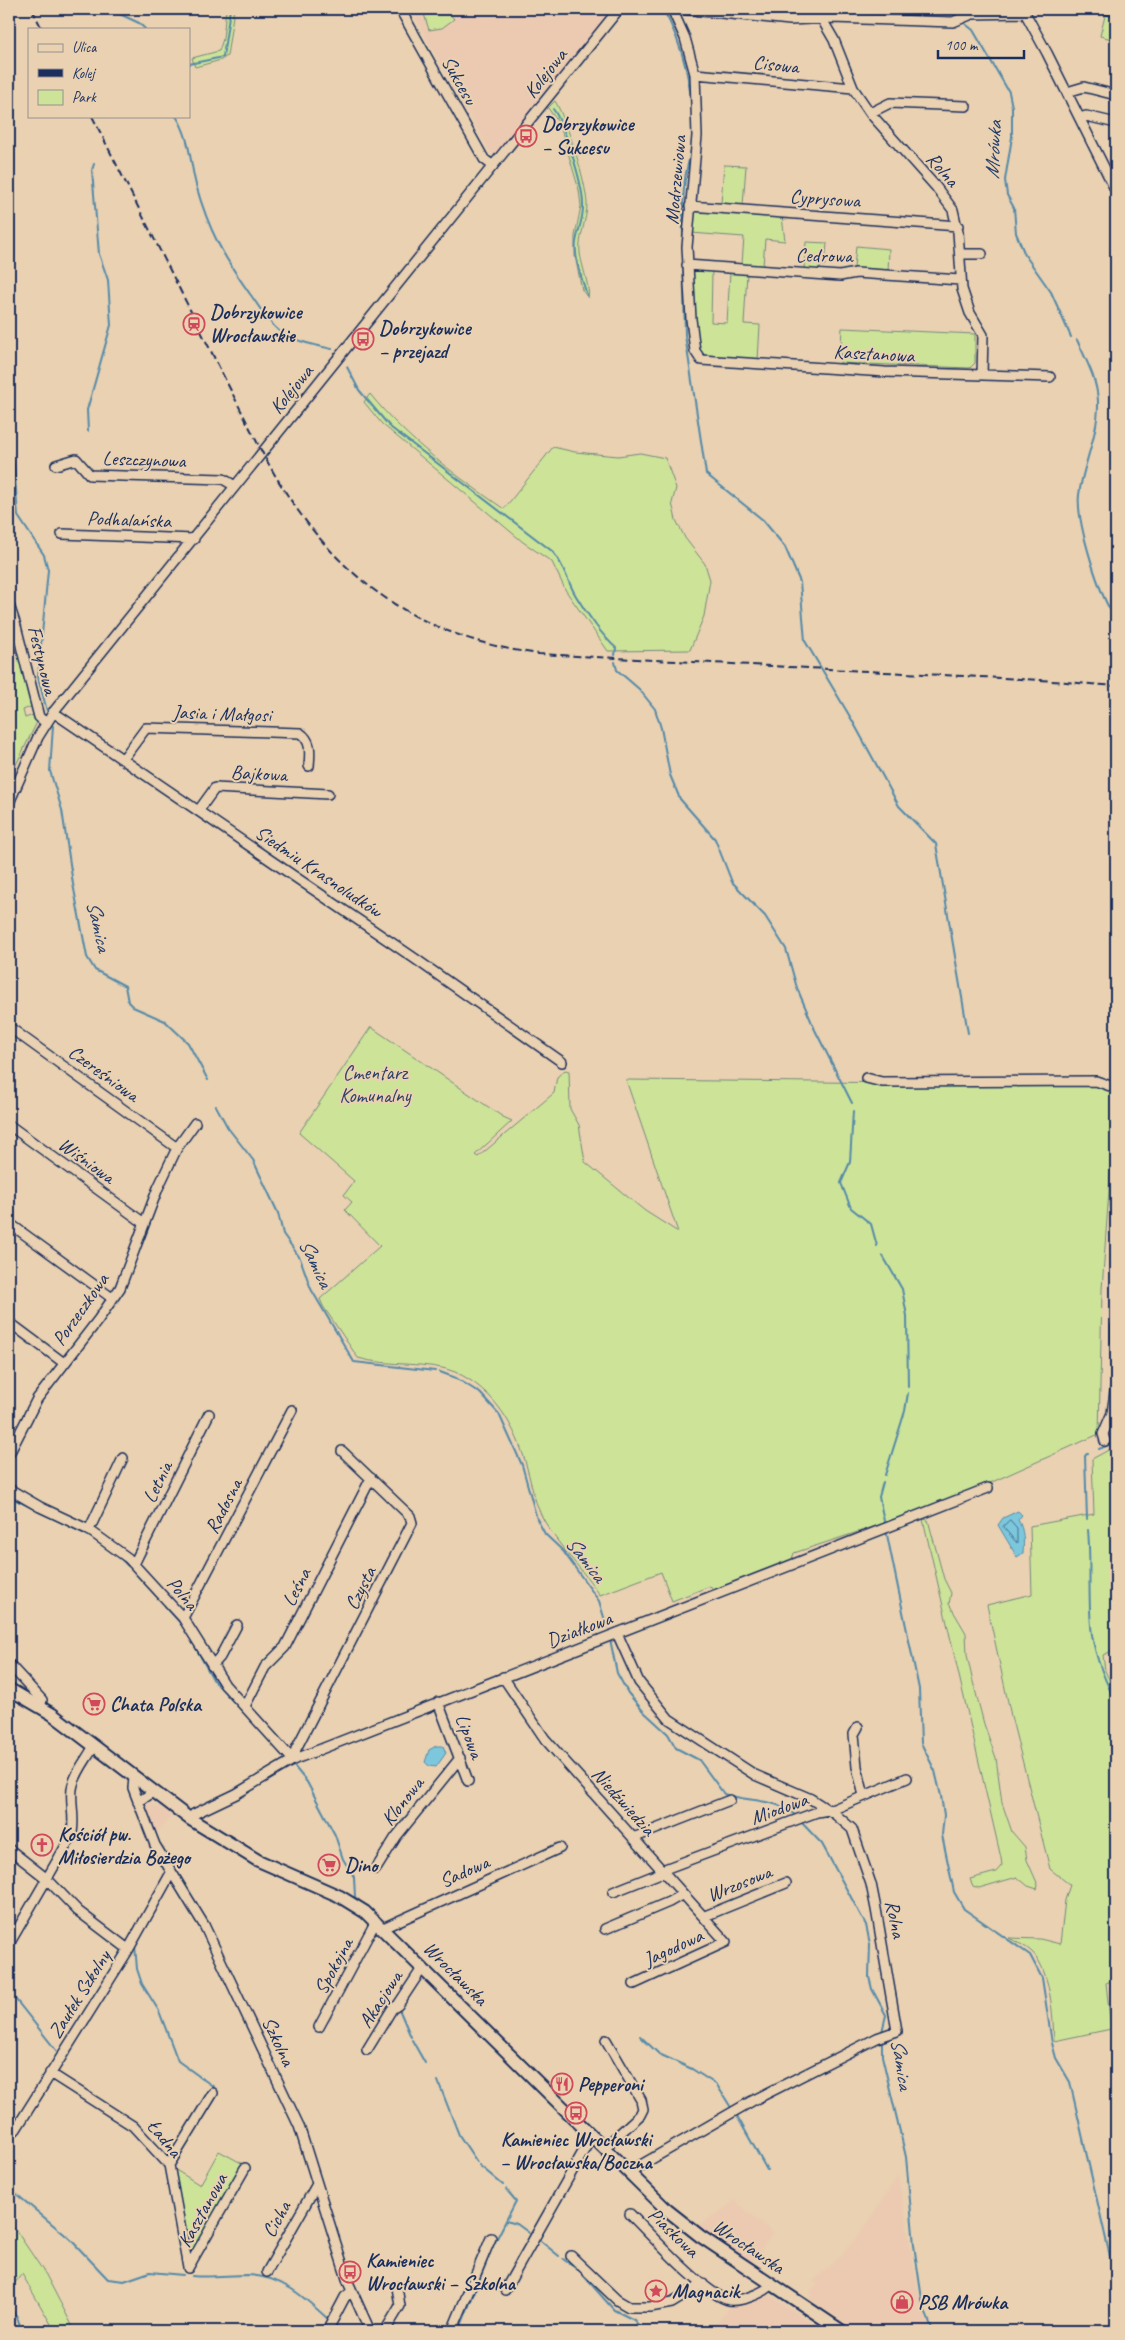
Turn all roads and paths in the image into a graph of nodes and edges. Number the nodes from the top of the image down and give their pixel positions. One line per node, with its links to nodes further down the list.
1 (400, 9): 17 (street, Sukcesu)
2 (619, 9): 17 (street, Kolejowa)
3 (816, 9): 8 (street, Rolna)
4 (1104, 9): 7 (street)
5 (673, 10): 8 (street); 9 (street, Modrzewiowa)
6 (1024, 11): 8 (street); 11 (street)
7 (1116, 11)
8 (822, 19): 10 (street, Rolna)
9 (695, 74): 10 (street, Cisowa); 20 (street, Modrzewiowa)
10 (853, 88): 14 (street, Rolna)
11 (1067, 92): 12 (street); 15 (street)
12 (1116, 94)
13 (966, 106): 14 (street)
14 (870, 113): 21 (street, Rolna)
15 (1081, 118): 16 (street); 18 (street)
16 (1116, 123)
17 (493, 166): 30 (street, Kolejowa)
18 (1112, 173): 19 (street)
19 (1116, 190)
20 (690, 206): 21 (street, Cyprysowa); 24 (street, Modrzewiowa)
21 (958, 226): 22 (street, Rolna)
22 (960, 254): 23 (street); 25 (street, Rolna)
23 (982, 254)
24 (688, 265): 25 (street, Cedrowa); 26 (street, Modrzewiowa)
25 (960, 280): 27 (street, Rolna)
26 (698, 357): 27 (street, Kasztanowa)
27 (982, 375): 28 (street, Kasztanowa)
28 (1050, 378)
29 (56, 465): 30 (street, Leszczynowa)
30 (235, 486): 32 (street, Kolejowa)
31 (62, 534): 32 (street, Podhalańska)
32 (194, 539): 34 (street, Kolejowa)
33 (9, 605): 35 (street, Festynowa)
34 (53, 712): 35 (street, Kolejowa); 36 (street, Siedmiu Krasnoludków)
35 (46, 723): 39 (street, Kolejowa)
36 (123, 759): 37 (street, Jasia i Małgosi); 40 (street, Siedmiu Krasnoludków)
37 (309, 766)
38 (328, 794): 40 (street, Bajkowa)
39 (9, 802)
40 (199, 810): 42 (street, Siedmiu Krasnoludków)
41 (9, 1027): 47 (street, Czereśniowa)
42 (562, 1062)
43 (866, 1078): 44 (street)
44 (1116, 1088)
45 (195, 1123): 47 (street, Porzeczkowa)
46 (9, 1125): 49 (street, Wiśniowa)
47 (177, 1148): 49 (street, Porzeczkowa)
48 (9, 1223): 50 (street)
49 (144, 1223): 50 (street, Porzeczkowa)
50 (112, 1298): 54 (street, Porzeczkowa)
51 (9, 1322): 54 (street)
52 (1116, 1327): 53 (street)
53 (1116, 1341)
54 (64, 1362): 60 (street, Porzeczkowa)
55 (1116, 1385): 58 (street)
56 (292, 1410): 67 (street, Radosna)
57 (209, 1414): 66 (street, Letnia)
58 (1105, 1441)
59 (342, 1451): 62 (street, Czysta)
60 (9, 1454)
61 (123, 1458): 65 (street)
62 (371, 1478): 75 (street, Leśna); 80 (street, Czysta)
63 (988, 1488): 69 (street, Działkowa)
64 (9, 1489): 65 (street, Polna)
65 (89, 1530): 66 (street, Polna)
66 (134, 1564): 67 (street, Polna)
67 (183, 1618): 71 (street, Polna)
68 (237, 1624): 71 (street)
69 (617, 1633): 72 (street, Działkowa); 88 (street, Rolna)
70 (9, 1664): 76 (street)
71 (212, 1666): 75 (street, Polna)
72 (503, 1677): 74 (street, Działkowa); 90 (street, Niedźwiedzia)
73 (9, 1690): 76 (main road, Wrocławska)
74 (438, 1702): 79 (street, Lipowa); 80 (street, Działkowa)
75 (245, 1706): 80 (street, Polna)
76 (40, 1708): 78 (main road, Wrocławska)
77 (858, 1727): 85 (street)
78 (94, 1746): 81 (main road, Wrocławska); 96 (street)
79 (460, 1758): 83 (street, Lipowa); 93 (street, Klonowa)
80 (293, 1760): 89 (street, Działkowa)
81 (134, 1778): 84 (main road, Wrocławska); 87 (street, Szkolna)
82 (908, 1778): 85 (street, Miodowa)
83 (468, 1781)
84 (152, 1792): 87 (street); 89 (main road, Wrocławska)
85 (864, 1796): 88 (street, Miodowa)
86 (730, 1800): 90 (street)
87 (138, 1802): 95 (street, Szkolna)
88 (827, 1809): 94 (street, Miodowa); 118 (street, Rolna)
89 (190, 1819): 101 (main road, Wrocławska)
90 (634, 1838): 94 (street, Niedźwiedzia)
91 (560, 1848): 101 (street, Sadowa)
92 (9, 1849): 96 (street)
93 (376, 1869)
94 (662, 1871): 98 (street, Miodowa); 99 (street, Niedźwiedzia)
95 (171, 1873): 105 (street, Zaułek Szkolny); 119 (street, Szkolna)
96 (47, 1879): 104 (street); 105 (street)
97 (786, 1883): 100 (street, Wrzosowa)
98 (613, 1892)
99 (683, 1894): 100 (street, Niedźwiedzia); 102 (street)
100 (705, 1916): 103 (street, Niedźwiedzia)
101 (380, 1925): 106 (main road, Wrocławska); 108 (street, Spokojna)
102 (604, 1929)
103 (726, 1942): 107 (street, Jagodowa)
104 (9, 1944)
105 (128, 1949): 111 (street, Zaułek Szkolny)
106 (423, 1967): 110 (street, Akacjowa); 114 (main road, Wrocławska)
107 (634, 1984)
108 (319, 2028)
109 (606, 2040): 115 (street)
110 (367, 2050)
111 (50, 2073): 113 (street, Zaułek Szkolny); 116 (street, Ładna)
112 (213, 2093): 116 (street)
113 (11, 2131)
114 (592, 2136): 115 (main road, Wrocławska); 128 (street)
115 (604, 2148): 118 (main road, Wrocławska)
116 (169, 2165): 123 (street, Ładna)
117 (245, 2168): 123 (street, Kasztanowa)
118 (629, 2172): 126 (main road, Wrocławska)
119 (317, 2184): 124 (street, Cicha); 129 (street, Szkolna)
120 (630, 2214): 125 (street, Piaskowa)
121 (492, 2238): 133 (street)
122 (571, 2256): 125 (street)
123 (188, 2268)
124 (267, 2272)
125 (703, 2284): 126 (street, Piaskowa)
126 (771, 2284): 134 (main road, Wrocławska)
127 (397, 2287): 132 (street)
128 (505, 2290)
129 (352, 2291): 130 (street); 131 (street, Szkolna)
130 (327, 2331)
131 (370, 2331)
132 (385, 2331)
133 (452, 2331)
134 (842, 2331)

